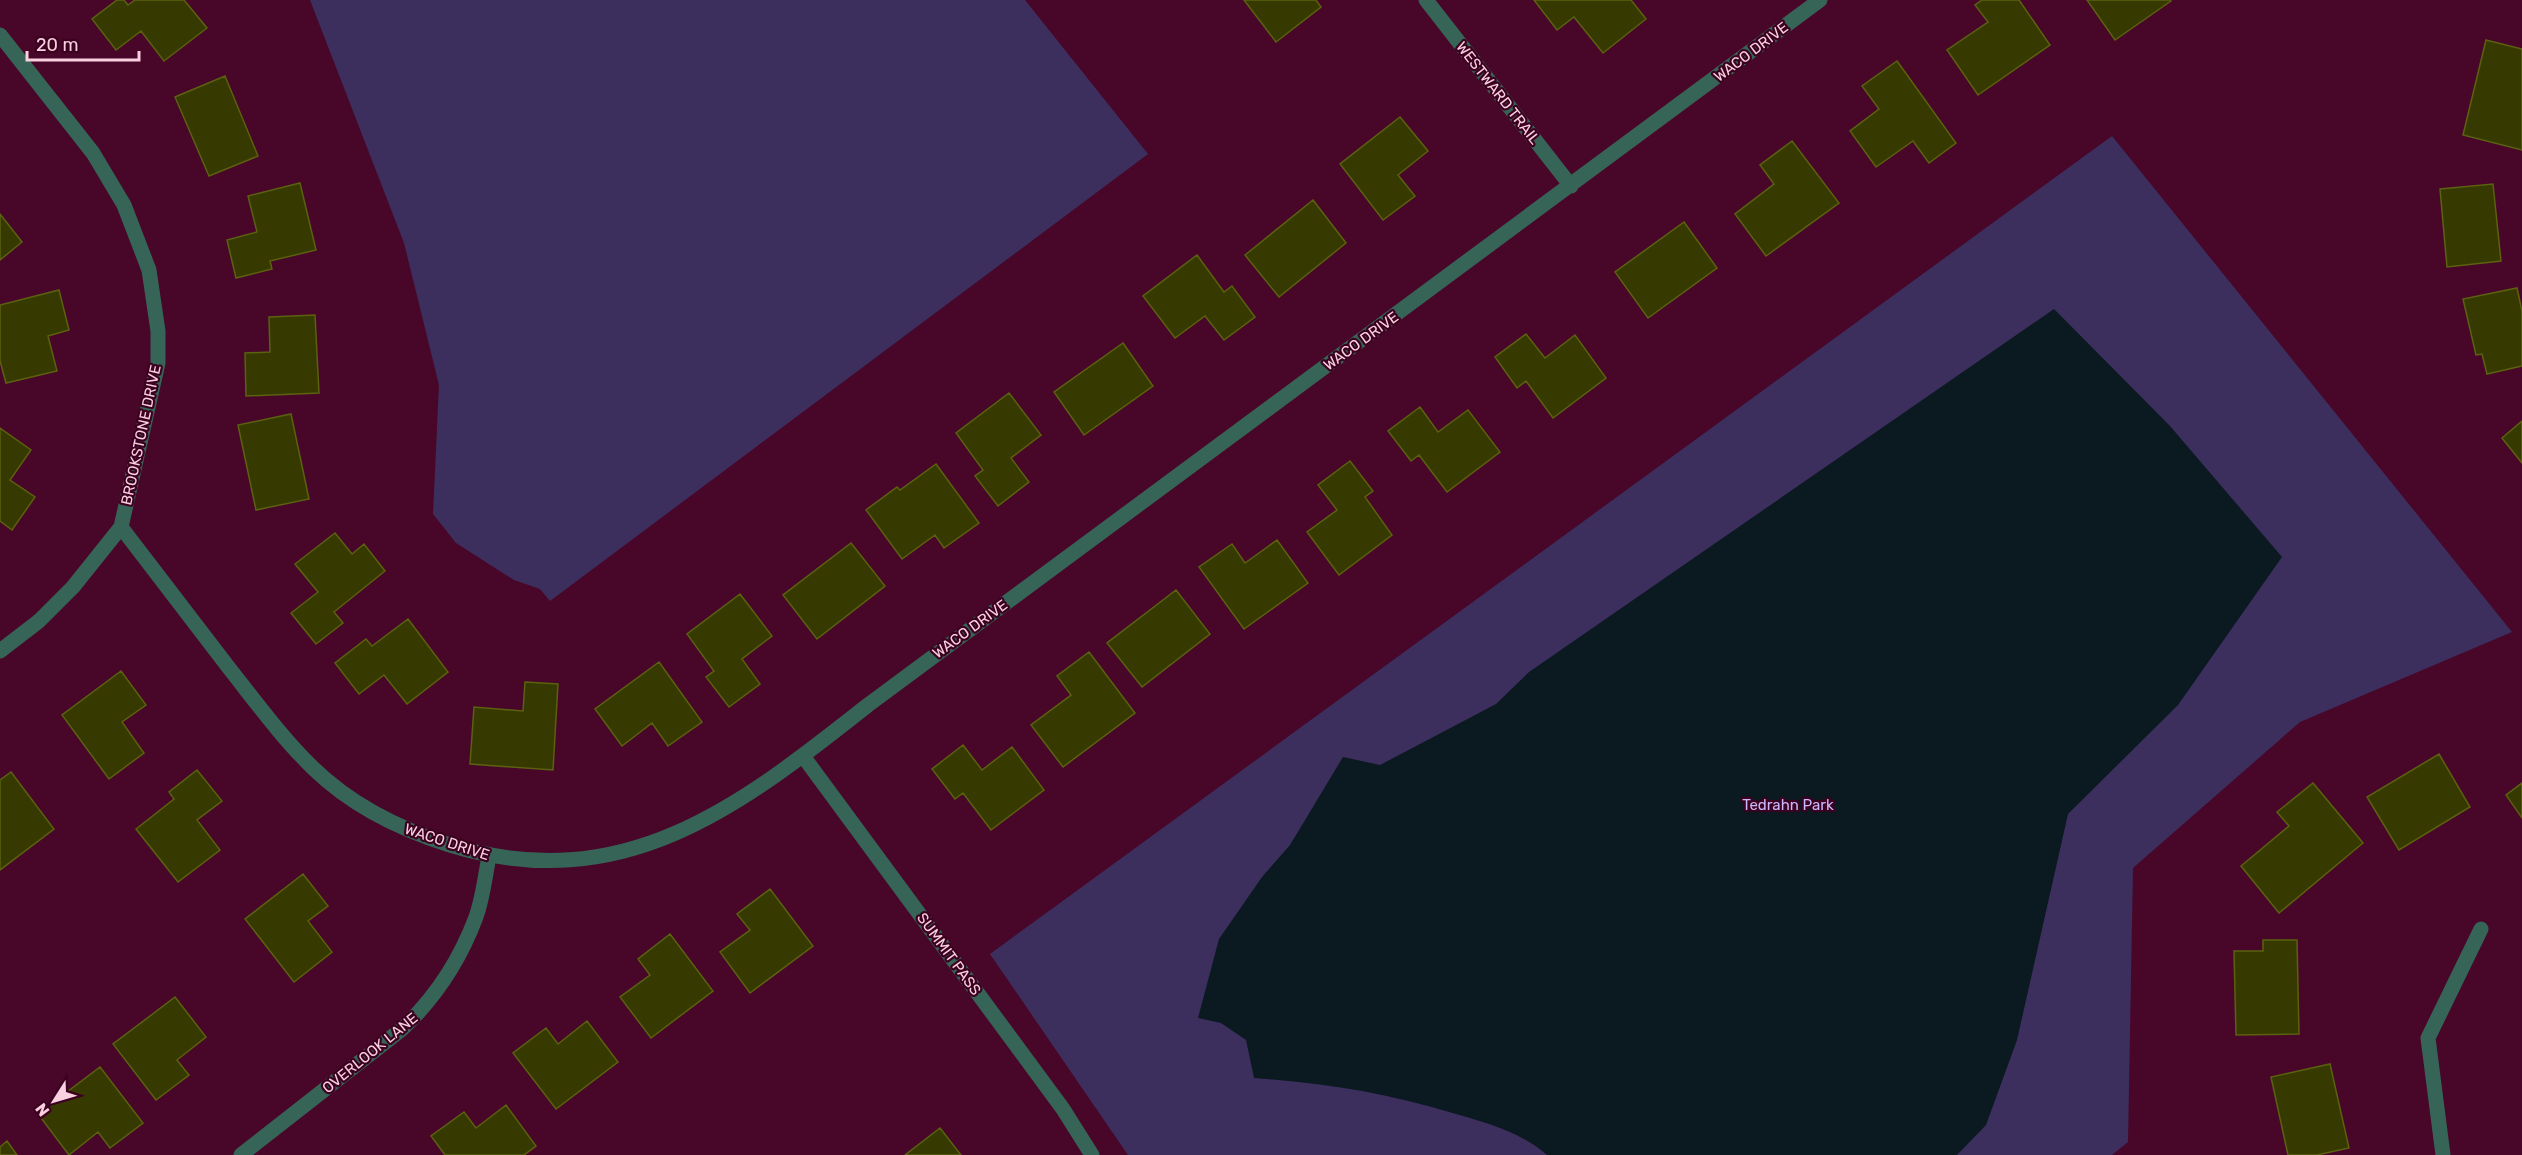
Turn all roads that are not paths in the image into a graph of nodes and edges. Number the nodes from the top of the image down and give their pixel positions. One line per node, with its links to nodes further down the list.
1 (1426, 0): 4 (street, WESTWARD TRAIL)
2 (1820, 0): 4 (street, WACO DRIVE)
3 (0, 34): 5 (street, BROOKSTONE DRIVE)
4 (1571, 186): 7 (street, WACO DRIVE)
5 (121, 526): 6 (street, BROOKSTONE DRIVE); 8 (street, WACO DRIVE)
6 (0, 651)
7 (803, 756): 8 (street, WACO DRIVE); 11 (street, SUMMIT PASS)
8 (489, 857): 10 (street, OVERLOOK LANE)
9 (2481, 929): 12 (street)
10 (241, 1155)
11 (1092, 1155)
12 (2444, 1155)

